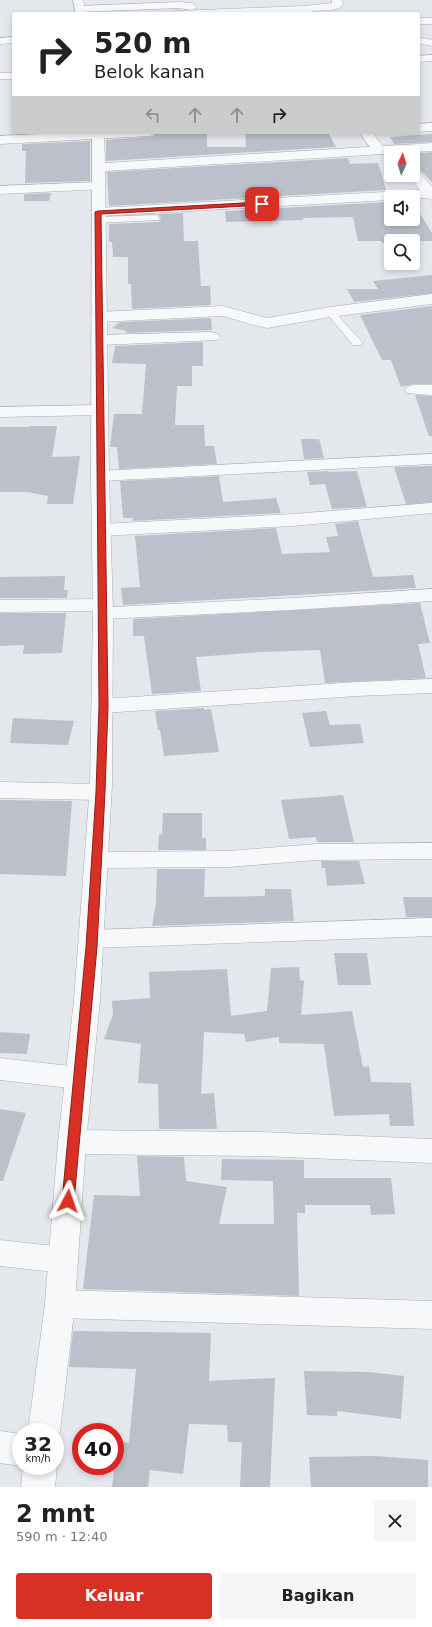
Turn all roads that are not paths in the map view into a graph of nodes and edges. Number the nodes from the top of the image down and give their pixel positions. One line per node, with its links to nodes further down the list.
1 (337, 0): 3 (street)
2 (80, 8): 4 (street)
3 (307, 11): 5 (street)
4 (195, 12)
5 (251, 12)
6 (420, 21): 7 (street)
7 (432, 21)
8 (12, 40): 9 (street)
9 (0, 41)
10 (432, 58): 11 (street)
11 (420, 59)
12 (0, 76): 13 (street)
13 (12, 76)
14 (432, 127): 15 (street)
15 (420, 128)
16 (84, 134): 19 (street)
17 (98, 134): 24 (street)
18 (367, 134): 22 (street)
19 (0, 140)
20 (432, 147): 21 (street)
21 (420, 148)
22 (380, 151): 23 (street); 24 (street)
23 (384, 151)
24 (98, 177): 26 (street); 28 (street)
25 (420, 182): 27 (street)
26 (0, 190)
27 (431, 195): 28 (street)
28 (98, 216): 29 (lane); 32 (street)
29 (156, 218)
30 (432, 299): 31 (street)
31 (330, 312): 32 (street); 35 (lane)
32 (98, 317): 34 (street)
33 (212, 337): 34 (street)
34 (99, 340): 38 (street)
35 (357, 343)
36 (413, 390): 37 (street)
37 (432, 390)
38 (100, 410): 39 (street); 41 (street)
39 (0, 412)
40 (432, 460): 41 (street)
41 (100, 476): 43 (street)
42 (432, 508): 43 (street)
43 (101, 530): 46 (street)
44 (432, 595): 46 (street)
45 (0, 606): 46 (street)
46 (103, 609): 48 (street)
47 (432, 686): 48 (street)
48 (103, 706): 50 (street)
49 (0, 790): 50 (street)
50 (100, 792): 52 (street)
51 (432, 851): 52 (street)
52 (96, 860): 54 (street)
53 (432, 927): 54 (street)
54 (92, 938): 56 (street)
55 (0, 1069): 56 (street)
56 (78, 1078): 57 (street)
57 (72, 1142): 58 (street); 60 (street)
58 (432, 1151)
59 (0, 1253): 60 (street)
60 (63, 1260): 61 (street)
61 (60, 1304): 62 (street); 63 (street)
62 (432, 1315)
63 (45, 1423)
64 (0, 1447): 65 (street)
65 (12, 1449)
66 (39, 1475): 67 (street)
67 (38, 1487)

